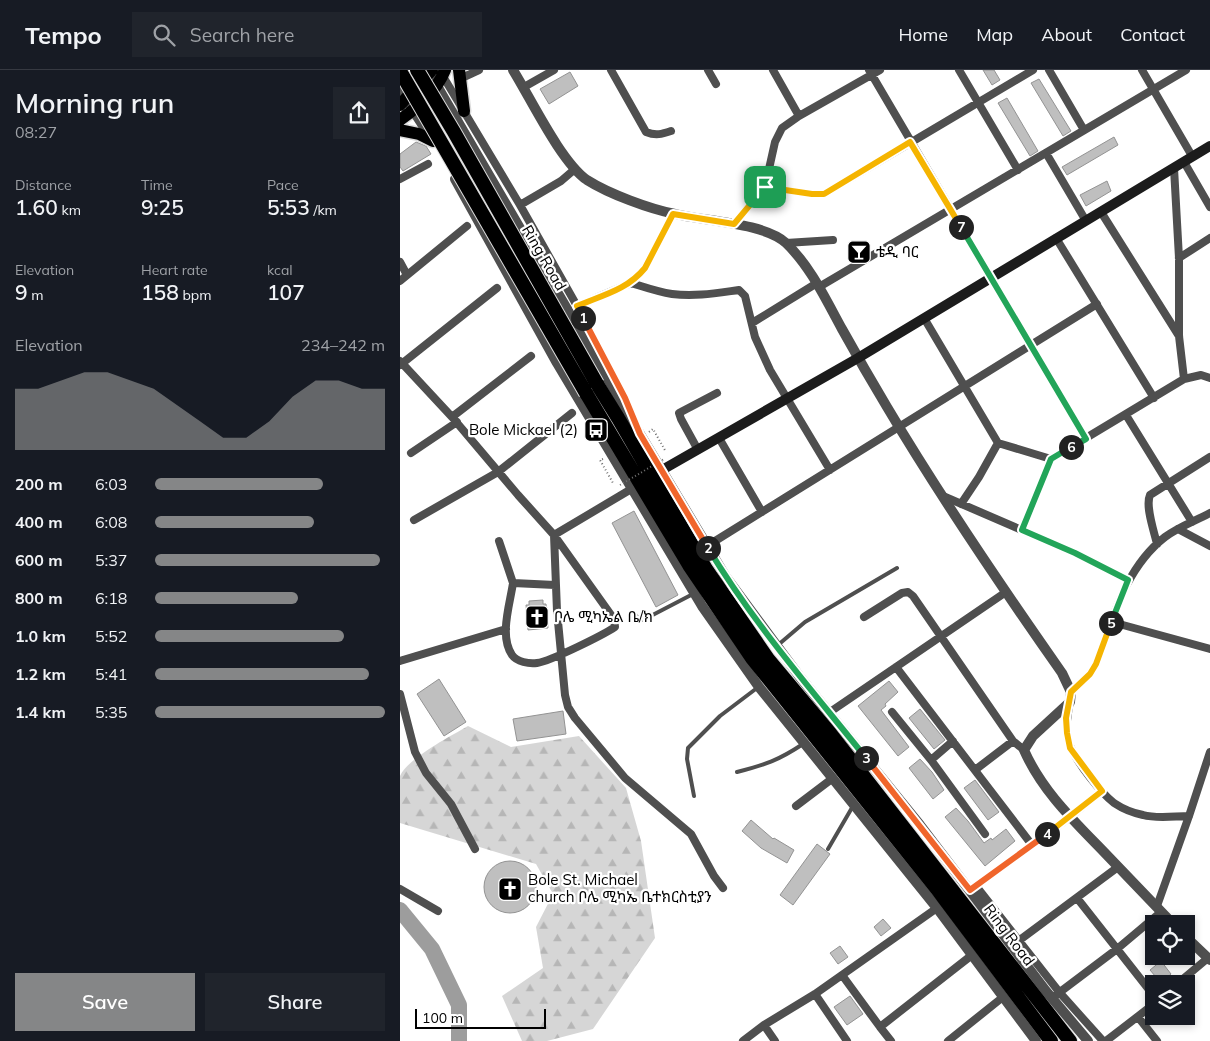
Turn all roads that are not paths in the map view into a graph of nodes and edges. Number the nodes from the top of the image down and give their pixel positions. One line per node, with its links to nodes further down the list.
1 (479, 70): 16 (street)
2 (513, 70): 18 (street)
3 (554, 70): 18 (street)
4 (611, 70): 28 (street)
5 (708, 70): 17 (street)
6 (773, 70): 24 (street)
7 (880, 70): 14 (street)
8 (959, 70): 21 (street)
9 (1033, 70): 21 (street)
10 (1049, 70): 27 (street)
11 (1142, 70): 19 (street)
12 (1186, 70): 19 (street)
13 (400, 71): 72 (highway, Ring Road, bridge)
14 (871, 72): 24 (street); 30 (street)
15 (434, 73): 20 (main road); 22 (main road); 23 (street); 72 (highway, Ring Road, bridge); 80 (street)
16 (462, 73): 23 (main road)
17 (716, 84)
18 (524, 87): 36 (street)
19 (1153, 90): 27 (street); 33 (street)
20 (402, 98): 22 (street)
21 (978, 102): 30 (street); 37 (street)
22 (414, 110): 25 (main road); 29 (street)
23 (464, 111): 40 (street)
24 (799, 116): 39 (street)
25 (400, 120)
26 (400, 130): 29 (main road)
27 (1084, 130): 32 (street)
28 (671, 131)
29 (433, 141): 92 (street)
30 (910, 142): 39 (street); 42 (street)
31 (1210, 146): 33 (main road)
32 (1046, 153): 37 (street); 45 (street)
33 (1188, 159): 35 (main road); 41 (street)
34 (428, 164): 38 (street)
35 (1174, 168): 43 (main road); 52 (street)
36 (575, 169): 40 (street); 44 (street)
37 (1018, 170): 42 (street)
38 (400, 179)
39 (765, 187): 46 (street)
40 (520, 205): 61 (street)
41 (1210, 207)
42 (951, 209): 55 (street); 58 (street)
43 (1101, 212): 45 (main road); 64 (street)
44 (673, 214): 46 (street); 57 (street)
45 (1086, 221): 48 (main road)
46 (734, 224): 51 (street)
47 (467, 226): 54 (street)
48 (1056, 238): 55 (main road); 60 (street)
49 (1210, 238): 52 (street)
50 (833, 240): 51 (street)
51 (786, 243): 58 (street)
52 (1179, 258): 64 (street)
53 (400, 262): 54 (street)
54 (407, 275): 56 (street)
55 (991, 278): 62 (main road); 65 (street)
56 (400, 280)
57 (631, 283): 61 (street); 63 (street)
58 (818, 286): 63 (street); 67 (street)
59 (498, 288): 68 (street)
60 (1097, 304): 65 (street); 75 (street)
61 (577, 306): 80 (street)
62 (924, 318): 67 (main road); 71 (street)
63 (752, 324): 74 (street)
64 (1179, 336): 70 (street)
65 (1031, 344): 71 (street); 82 (street)
66 (531, 356): 78 (street)
67 (858, 358): 74 (main road); 79 (street)
68 (401, 364): 78 (street)
69 (1210, 378): 70 (street)
70 (1184, 379): 75 (street)
71 (964, 386): 79 (street); 83 (street)
72 (592, 389): 177 (highway, Ring Road); 178 (highway, Ring Road)
73 (717, 393): 84 (street)
74 (787, 398): 81 (main road); 89 (street)
75 (1154, 398): 77 (street)
76 (572, 413): 90 (street)
77 (1126, 415): 82 (street); 91 (street)
78 (455, 419): 85 (street); 90 (street)
79 (899, 427): 89 (street); 93 (street)
80 (640, 434): 88 (street)
81 (719, 438): 84 (main road); 95 (street)
82 (1086, 439): 87 (street)
83 (998, 443): 87 (street); 94 (street)
84 (698, 450): 88 (main road)
85 (411, 453)
86 (1210, 458): 91 (street)
87 (1051, 459): 100 (street)
88 (662, 470): 104 (street)
89 (830, 470): 95 (street)
90 (498, 472): 97 (street); 101 (street)
91 (1168, 483): 98 (street); 103 (street)
92 (633, 488): 101 (street); 111 (street)
93 (944, 496): 94 (street); 110 (street)
94 (960, 504): 100 (street)
95 (762, 512): 104 (street)
96 (1210, 513): 98 (street)
97 (414, 520)
98 (1192, 522): 99 (street)
99 (1178, 529): 103 (street); 105 (street)
100 (1022, 530): 107 (street)
101 (554, 534): 109 (street); 119 (street)
102 (498, 541): 108 (street)
103 (1157, 544): 107 (street)
104 (707, 546): 117 (street)
105 (1210, 546)
106 (896, 568): 117 (lane)
107 (1128, 580): 114 (street)
108 (513, 583): 109 (street); 115 (street)
109 (555, 585): 119 (street)
110 (1006, 592): 116 (street); 123 (street)
111 (694, 594): 112 (lane); 122 (street)
112 (633, 612)
113 (864, 617): 116 (street)
114 (1112, 622): 118 (street); 123 (street)
115 (506, 629): 119 (street); 120 (street)
116 (940, 637): 121 (street); 129 (street)
117 (776, 647): 126 (street)
118 (1210, 649)
119 (562, 653): 148 (street)
120 (400, 661)
121 (896, 667): 126 (street); 128 (street)
122 (759, 687): 130 (street); 138 (lane)
123 (1071, 692): 125 (street)
124 (400, 694): 145 (street)
125 (1070, 702): 131 (street); 137 (street)
126 (830, 712): 149 (street)
127 (892, 712): 133 (street)
128 (954, 741): 133 (street); 134 (street)
129 (1013, 741): 131 (street); 134 (street)
130 (806, 743): 135 (lane); 136 (street)
131 (1024, 750): 142 (street)
132 (1210, 752): 141 (street)
133 (931, 760): 143 (street)
134 (976, 770): 144 (street)
135 (737, 772)
136 (833, 778): 139 (street); 140 (street)
137 (1102, 791): 141 (street); 142 (street)
138 (694, 796)
139 (854, 804): 146 (lane); 152 (street)
140 (796, 806)
141 (1189, 816): 153 (street)
142 (1070, 817): 144 (street); 147 (street)
143 (985, 834)
144 (1032, 845): 149 (street)
145 (475, 849)
146 (828, 849)
147 (1118, 866): 151 (street); 153 (street)
148 (724, 888)
149 (973, 888): 156 (street)
150 (400, 889): 154 (street)
151 (1077, 898): 156 (street); 158 (street)
152 (936, 908): 159 (street); 161 (street)
153 (1159, 909): 155 (street); 158 (street)
154 (438, 911)
155 (1165, 915)
156 (1016, 943): 165 (street)
157 (1195, 945): 160 (street)
158 (1117, 949): 163 (street); 165 (street)
159 (972, 955): 166 (street); 170 (street)
160 (1209, 959): 162 (street)
161 (842, 975): 164 (street); 170 (street)
162 (1189, 975)
163 (1145, 985)
164 (815, 994): 169 (street); 173 (street)
165 (1056, 995): 179 (street); 180 (street)
166 (1002, 997): 175 (street); 176 (street)
167 (1145, 1011): 168 (street)
168 (1138, 1017): 180 (street); 181 (street)
169 (764, 1025): 171 (street); 172 (street)
170 (880, 1027): 174 (street)
171 (743, 1041)
172 (775, 1041)
173 (847, 1041)
174 (890, 1041)
175 (948, 1041)
176 (1036, 1041)
177 (1051, 1041)
178 (1070, 1041)
179 (1088, 1041)
180 (1105, 1041)
181 (1157, 1041)

